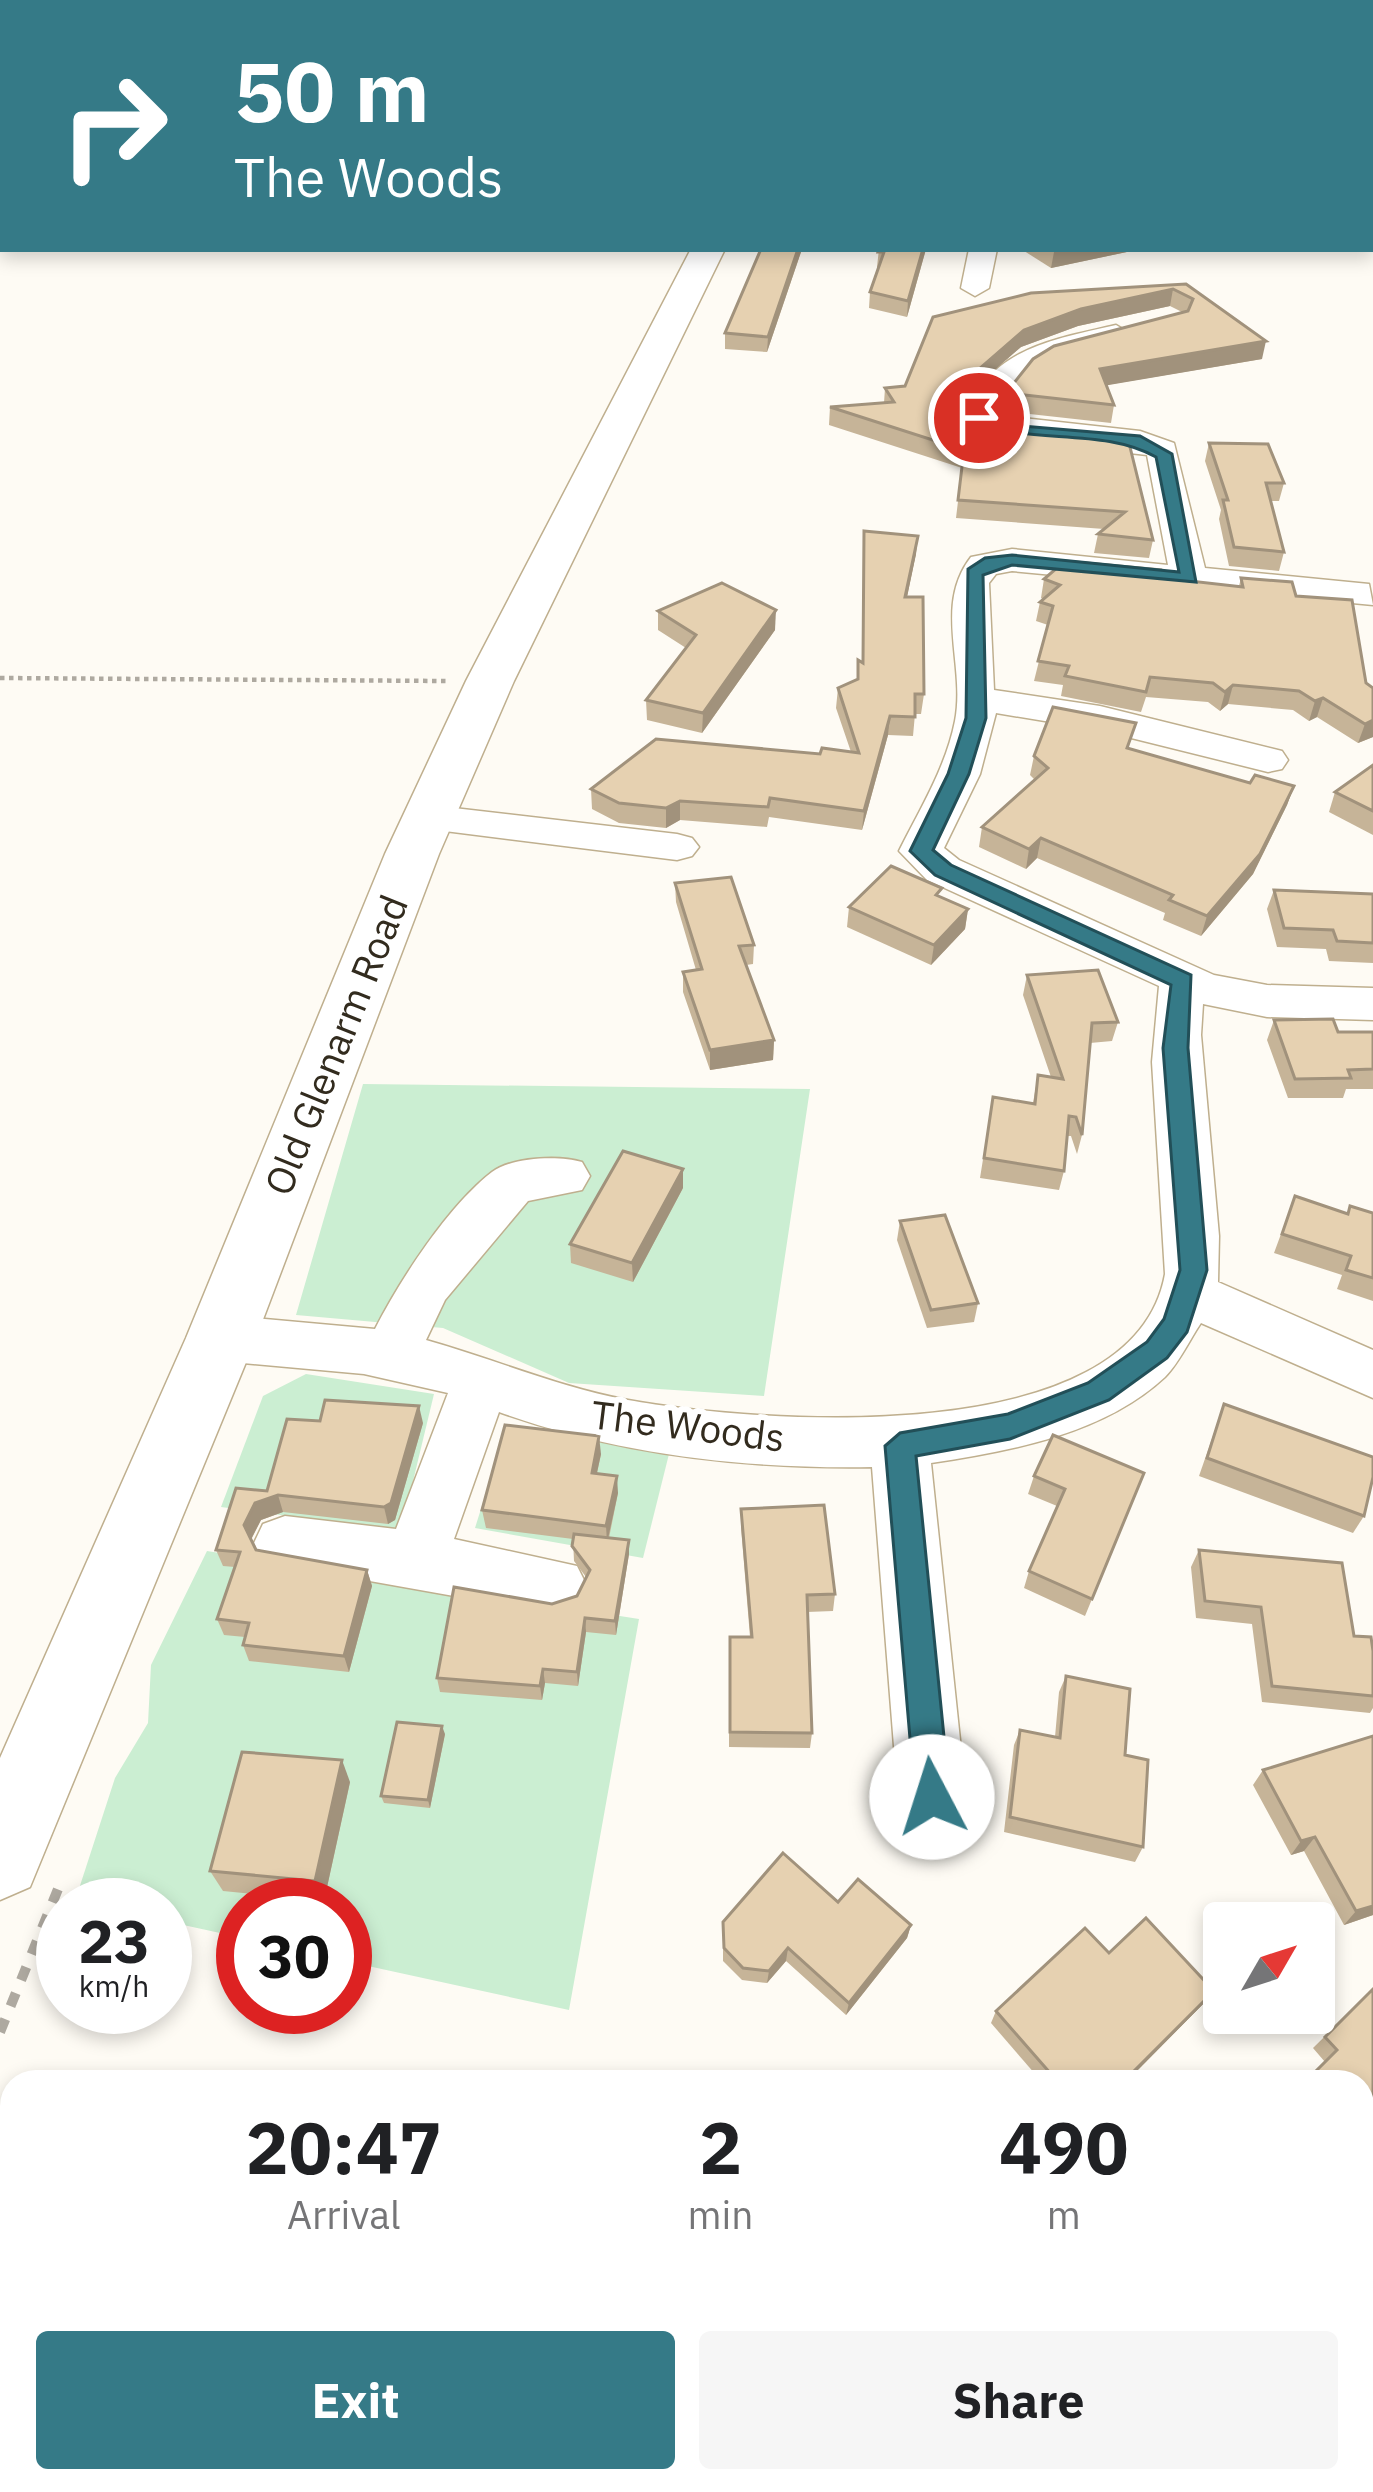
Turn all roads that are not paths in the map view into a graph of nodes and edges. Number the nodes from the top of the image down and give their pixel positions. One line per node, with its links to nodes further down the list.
1 (706, 252): 9 (street, Old Glenarm Road)
2 (982, 252): 3 (street)
3 (975, 288)
4 (1151, 324): 5 (street)
5 (1190, 578): 6 (street); 7 (street)
6 (1369, 595)
7 (979, 699): 8 (street); 11 (street)
8 (1268, 760)
9 (428, 818): 10 (street); 15 (street, Old Glenarm Road)
10 (677, 847)
11 (1183, 981): 12 (street); 14 (street, The Woods)
12 (1373, 1004)
13 (564, 1176): 16 (street)
14 (1189, 1293): 17 (street); 19 (street, The Woods)
15 (221, 1338): 16 (street, The Woods); 24 (street, Old Glenarm Road)
16 (389, 1355): 18 (street, The Woods)
17 (1373, 1375)
18 (481, 1381): 19 (street, The Woods); 21 (street)
19 (900, 1446): 23 (street)
20 (285, 1543): 21 (street)
21 (416, 1558): 22 (street)
22 (555, 1586)
23 (932, 1797)
24 (0, 1857)

